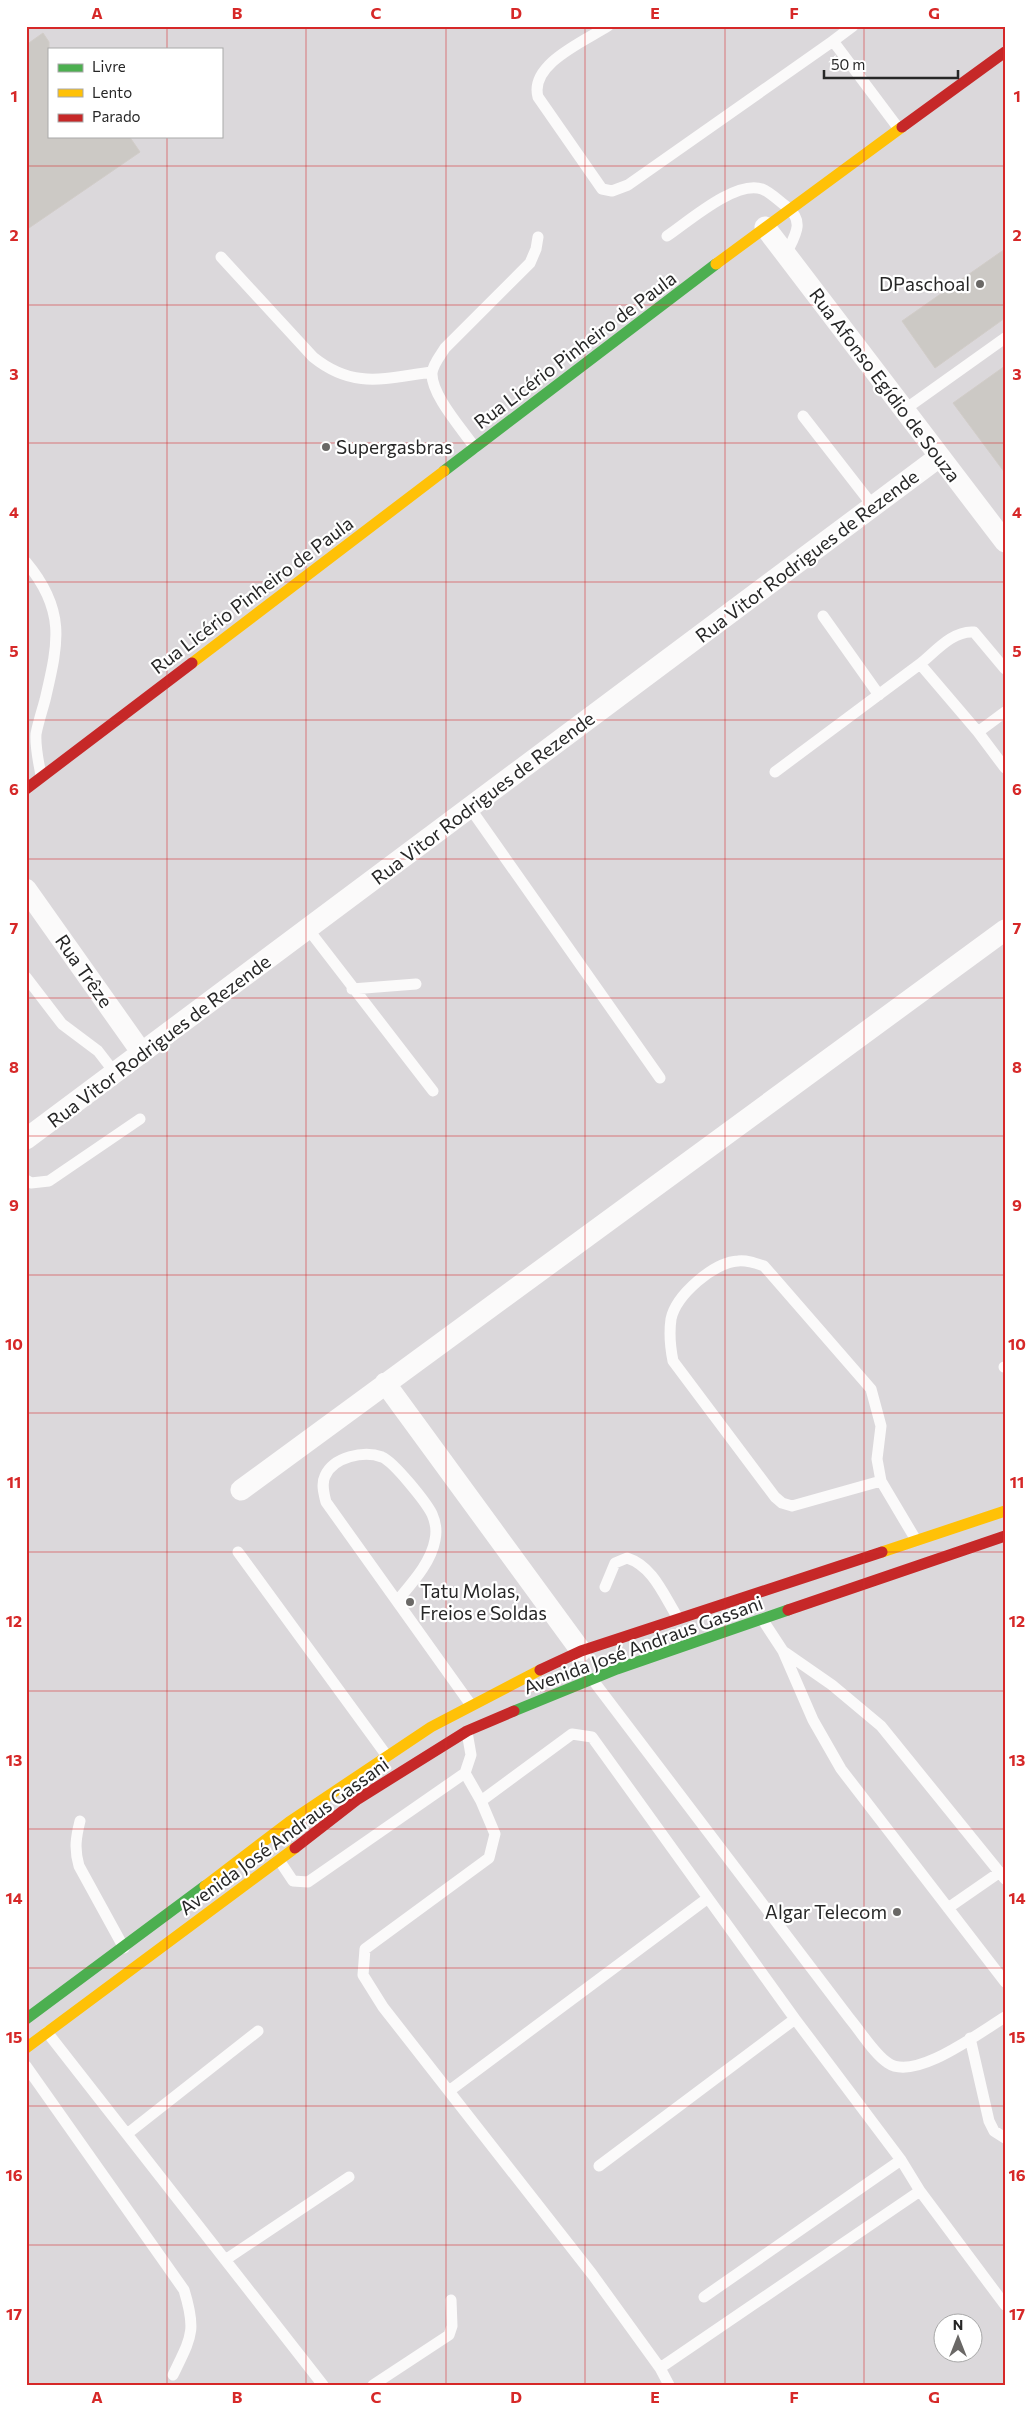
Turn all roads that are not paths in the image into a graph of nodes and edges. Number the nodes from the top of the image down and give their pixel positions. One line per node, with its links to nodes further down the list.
1 (608, 26): 3 (lane)
2 (853, 26): 3 (lane)
3 (833, 41): 5 (lane)
4 (1005, 52): 5 (main road, Rua Licério Pinheiro de Paula)
5 (899, 129): 6 (main road, Rua Licério Pinheiro de Paula)
6 (790, 209): 7 (main road, Rua Licério Pinheiro de Paula); 8 (lane); 10 (lane)
7 (765, 227): 10 (street, Rua Afonso Egídio de Souza); 16 (main road, Rua Licério Pinheiro de Paula)
8 (667, 236)
9 (538, 237): 13 (lane)
10 (786, 254): 14 (street, Rua Afonso Egídio de Souza)
11 (221, 257): 13 (lane)
12 (1005, 338): 14 (lane)
13 (432, 372): 16 (lane)
14 (904, 410): 17 (street, Rua Afonso Egídio de Souza)
15 (803, 416): 18 (lane)
16 (475, 448): 29 (main road, Rua Licério Pinheiro de Paula)
17 (939, 457): 18 (street, Rua Vitor Rodrigues de Rezende); 19 (street, Rua Afonso Egídio de Souza)
18 (873, 506): 31 (street, Rua Vitor Rodrigues de Rezende)
19 (1005, 542)
20 (26, 562): 29 (lane)
21 (823, 616): 24 (lane)
22 (920, 664): 23 (lane); 24 (lane); 26 (lane)
23 (1005, 669)
24 (879, 694): 28 (lane)
25 (1005, 712): 26 (lane)
26 (978, 732): 27 (lane)
27 (1005, 768)
28 (774, 772)
29 (41, 778): 30 (main road, Rua Licério Pinheiro de Paula)
30 (26, 790)
31 (470, 808): 33 (street, Rua Vitor Rodrigues de Rezende); 40 (lane)
32 (26, 889): 38 (street, Rua Trêze)
33 (308, 929): 37 (lane); 38 (street, Rua Vitor Rodrigues de Rezende)
34 (1005, 930): 45 (street)
35 (26, 977): 39 (lane)
36 (416, 984): 37 (lane)
37 (352, 989): 41 (lane)
38 (142, 1053): 39 (street, Rua Vitor Rodrigues de Rezende)
39 (115, 1073): 43 (street, Rua Vitor Rodrigues de Rezende)
40 (660, 1078)
41 (432, 1090)
42 (140, 1119): 44 (lane)
43 (26, 1139)
44 (26, 1180)
45 (385, 1383): 47 (street); 57 (street)
46 (881, 1482): 46 (lane); 50 (lane)
47 (241, 1490)
48 (1005, 1511): 50 (main road, Avenida José Andraus Gassani)
49 (1005, 1536): 53 (main road, Avenida José Andraus Gassani)
50 (916, 1540): 53 (main road, Avenida José Andraus Gassani)
51 (238, 1552): 62 (lane)
52 (605, 1587): 56 (lane)
53 (776, 1600): 55 (main road, Avenida José Andraus Gassani); 56 (main road, Avenida José Andraus Gassani)
54 (397, 1601): 54 (lane); 60 (lane)
55 (762, 1619): 58 (lane); 59 (main road, Avenida José Andraus Gassani)
56 (679, 1620): 57 (main road, Avenida José Andraus Gassani)
57 (581, 1651): 60 (main road, Avenida José Andraus Gassani)
58 (783, 1651): 68 (lane); 70 (lane)
59 (592, 1679): 61 (main road, Avenida José Andraus Gassani); 78 (lane)
60 (471, 1705): 62 (main road, Avenida José Andraus Gassani)
61 (467, 1731): 63 (lane); 67 (main road, Avenida José Andraus Gassani)
62 (387, 1756): 66 (main road, Avenida José Andraus Gassani)
63 (465, 1773): 64 (lane); 67 (lane)
64 (481, 1801): 69 (lane); 81 (lane)
65 (80, 1821): 71 (lane)
66 (266, 1840): 67 (lane); 71 (main road, Avenida José Andraus Gassani)
67 (279, 1861): 77 (main road, Avenida José Andraus Gassani)
68 (1002, 1876): 70 (lane)
69 (708, 1898): 75 (lane); 81 (lane)
70 (948, 1908): 72 (lane)
71 (124, 1948): 74 (main road, Avenida José Andraus Gassani)
72 (1005, 1982)
73 (1005, 2017): 78 (lane)
74 (28, 2018): 77 (main road)
75 (795, 2019): 84 (lane); 85 (lane)
76 (258, 2032): 82 (lane)
77 (46, 2033): 79 (main road, Avenida José Andraus Gassani); 82 (lane)
78 (970, 2038): 83 (lane)
79 (26, 2048)
80 (26, 2066): 93 (lane)
81 (449, 2091): 92 (lane)
82 (128, 2134): 88 (lane)
83 (1005, 2138)
84 (901, 2160): 87 (lane); 89 (lane)
85 (599, 2166)
86 (349, 2177): 88 (lane)
87 (920, 2190): 91 (lane); 92 (lane)
88 (225, 2260): 94 (lane)
89 (704, 2297)
90 (451, 2300): 95 (lane)
91 (1005, 2305)
92 (660, 2368): 96 (lane)
93 (173, 2375)
94 (323, 2385)
95 (373, 2385)
96 (669, 2385)

